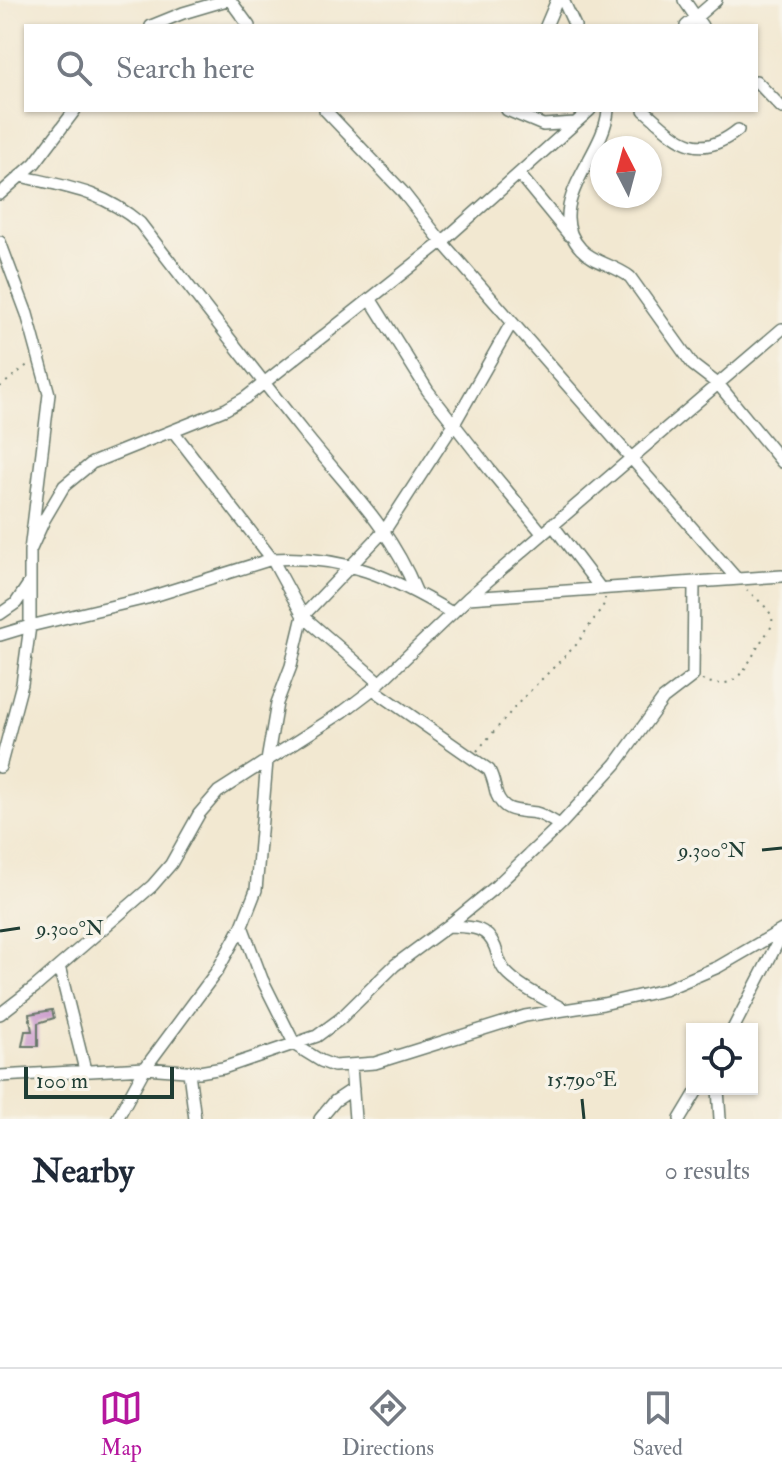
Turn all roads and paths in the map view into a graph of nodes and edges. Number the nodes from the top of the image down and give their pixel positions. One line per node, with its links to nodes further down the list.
1 (177, 0): 7 (street)
2 (228, 0): 7 (street); 9 (street)
3 (557, 0): 10 (street)
4 (563, 0): 11 (street)
5 (684, 0): 12 (street)
6 (716, 0): 12 (street)
7 (180, 14): 8 (street)
8 (156, 24)
9 (247, 24)
10 (547, 24)
11 (574, 24)
12 (694, 24)
13 (758, 83): 14 (street)
14 (782, 108)
15 (73, 112): 24 (street)
16 (327, 112): 28 (street)
17 (512, 112): 21 (street)
18 (588, 112): 21 (street)
19 (608, 112): 26 (street)
20 (646, 112): 22 (street)
21 (577, 122): 23 (street)
22 (738, 130)
23 (519, 174): 26 (street); 28 (street)
24 (20, 176): 25 (street); 33 (street)
25 (0, 194)
26 (573, 239): 34 (street)
27 (0, 242): 32 (street)
28 (442, 242): 29 (street); 30 (street)
29 (371, 300): 33 (street); 36 (street)
30 (512, 322): 36 (street); 38 (street)
31 (782, 329): 34 (street)
32 (40, 355): 35 (path); 43 (street)
33 (263, 382): 37 (street); 41 (street)
34 (719, 385): 38 (street); 39 (street)
35 (0, 387)
36 (454, 424): 41 (street); 42 (street)
37 (173, 431): 43 (street); 44 (street)
38 (631, 457): 40 (street); 48 (street)
39 (782, 462)
40 (552, 524): 42 (street); 50 (street)
41 (385, 530): 45 (street); 51 (street)
42 (542, 533): 52 (street)
43 (30, 551): 47 (street)
44 (272, 559): 45 (street); 55 (street); 56 (street)
45 (350, 564): 51 (street); 55 (street)
46 (782, 576): 48 (street)
47 (29, 577): 54 (street); 56 (street)
48 (737, 579): 49 (street); 58 (path)
49 (694, 584): 50 (street); 58 (street)
50 (601, 589): 52 (street); 60 (path)
51 (416, 591): 53 (street)
52 (468, 598): 53 (street)
53 (452, 613): 59 (street)
54 (0, 614)
55 (303, 616): 59 (street); 61 (street)
56 (30, 626): 57 (street); 62 (street)
57 (0, 635)
58 (693, 676): 63 (street)
59 (376, 685): 60 (street); 61 (street)
60 (471, 756): 63 (street)
61 (267, 761): 64 (street); 67 (street)
62 (0, 767)
63 (560, 825): 65 (street)
64 (242, 926): 71 (street); 73 (street)
65 (448, 926): 68 (street); 71 (street)
66 (782, 932): 68 (street); 70 (street)
67 (59, 966): 69 (street); 74 (street)
68 (563, 1009): 72 (street)
69 (0, 1014)
70 (736, 1023)
71 (295, 1045): 72 (street); 75 (street)
72 (351, 1066): 77 (street)
73 (145, 1068): 74 (street); 75 (street); 80 (street)
74 (85, 1070): 76 (street)
75 (189, 1072): 81 (street)
76 (0, 1076)
77 (353, 1089): 82 (street); 83 (street)
78 (694, 1095): 84 (street)
79 (718, 1095): 85 (street)
80 (117, 1119)
81 (195, 1119)
82 (320, 1119)
83 (355, 1119)
84 (680, 1119)
85 (720, 1119)

